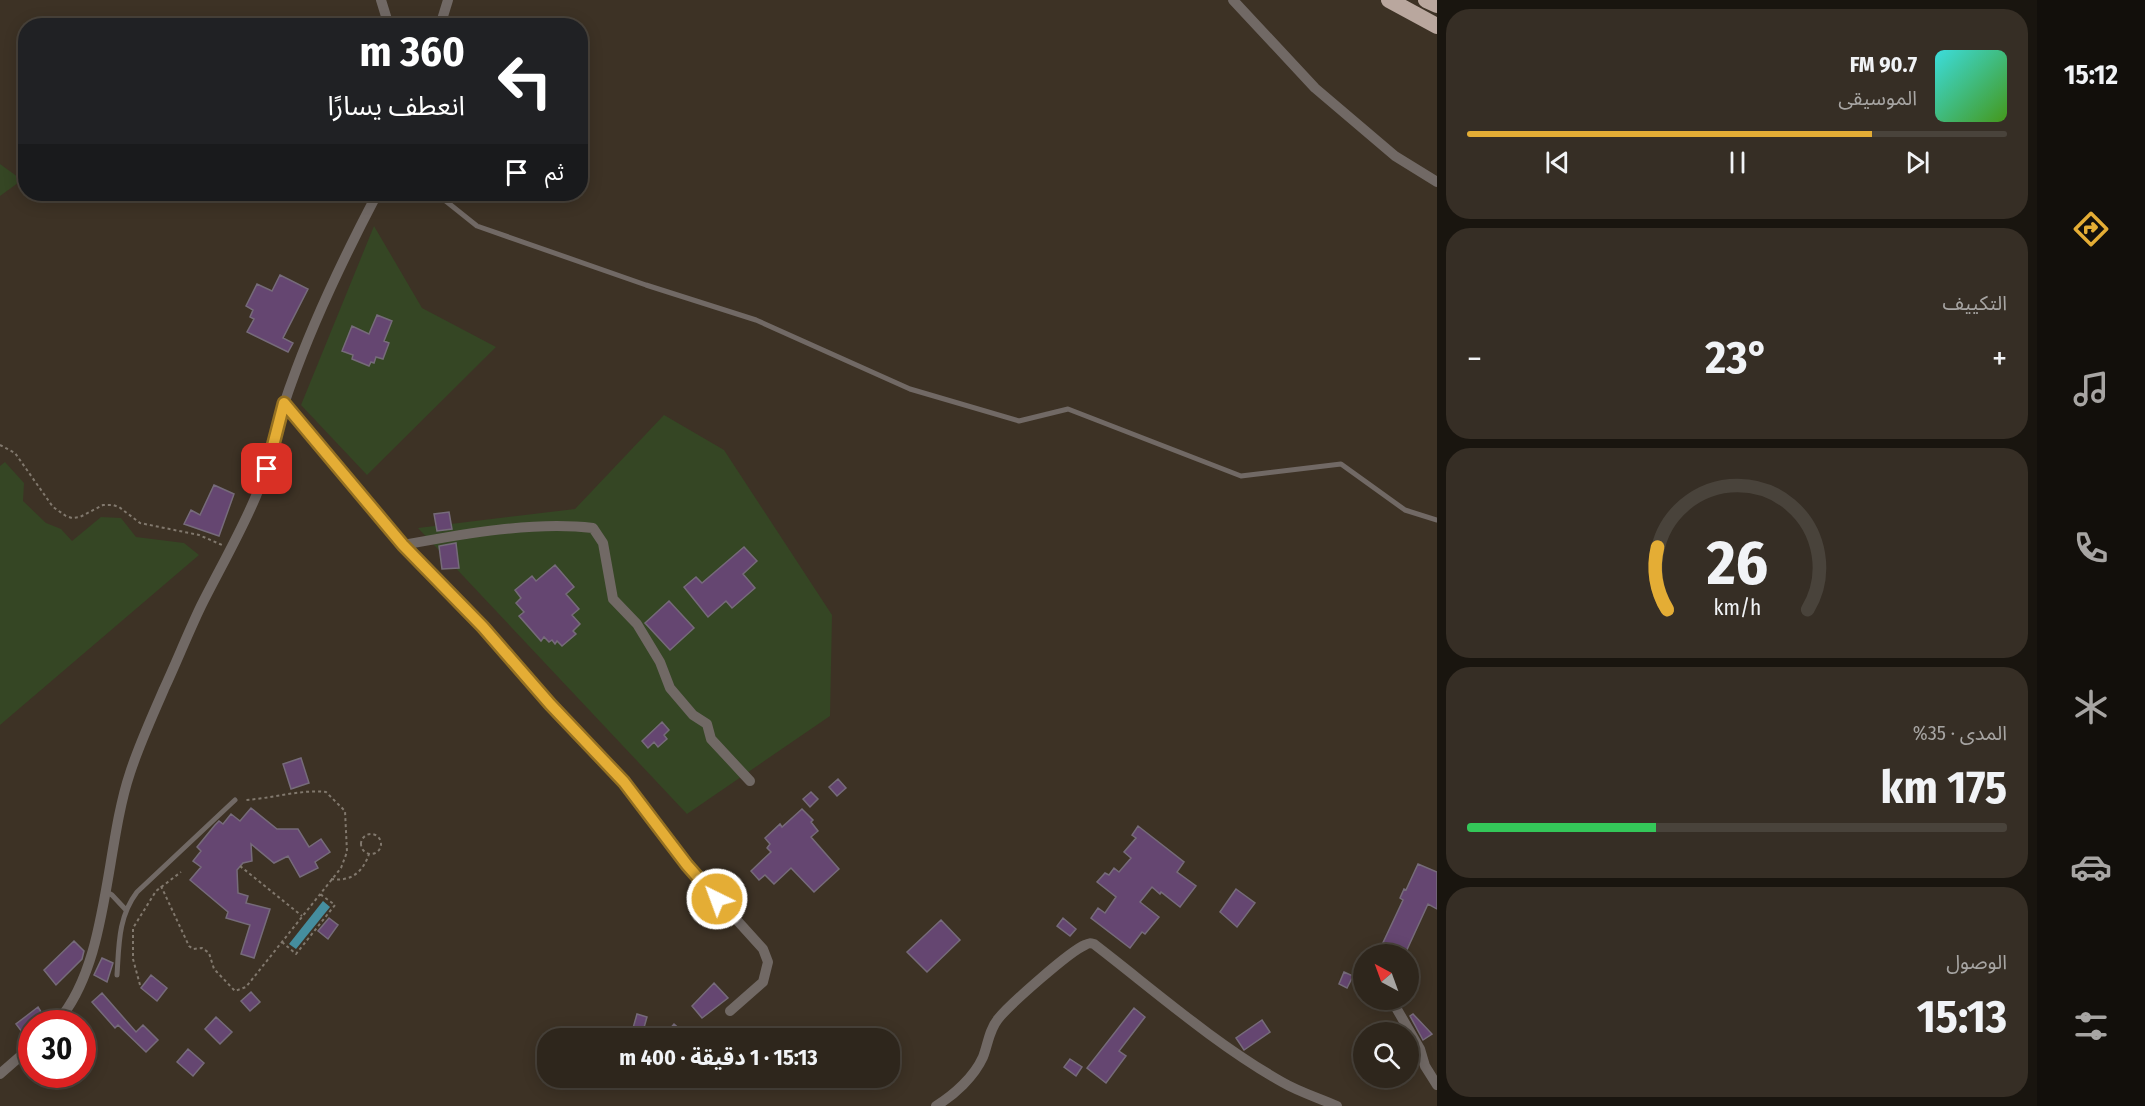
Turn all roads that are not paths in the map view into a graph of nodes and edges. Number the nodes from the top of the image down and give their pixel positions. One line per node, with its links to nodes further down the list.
1 (381, 0): 7 (street)
2 (448, 0): 8 (street)
3 (1233, 0): 10 (street)
4 (1389, 0): 9 (highway)
5 (1426, 0): 6 (highway)
6 (1437, 5)
7 (387, 18)
8 (442, 18)
9 (1437, 26)
10 (1437, 182)
11 (373, 201): 13 (street)
12 (446, 201): 14 (lane)
13 (284, 403): 15 (street); 18 (street)
14 (1437, 520)
15 (403, 545): 16 (street); 23 (street)
16 (750, 781)
17 (235, 800): 19 (lane)
18 (105, 891): 19 (lane); 21 (street)
19 (126, 910): 20 (lane)
20 (117, 975)
21 (67, 1010)
22 (1398, 1010): 26 (street)
23 (730, 1011)
24 (18, 1058): 25 (street)
25 (0, 1074)
26 (1437, 1085)
27 (936, 1106): 28 (street)
28 (1337, 1106)

